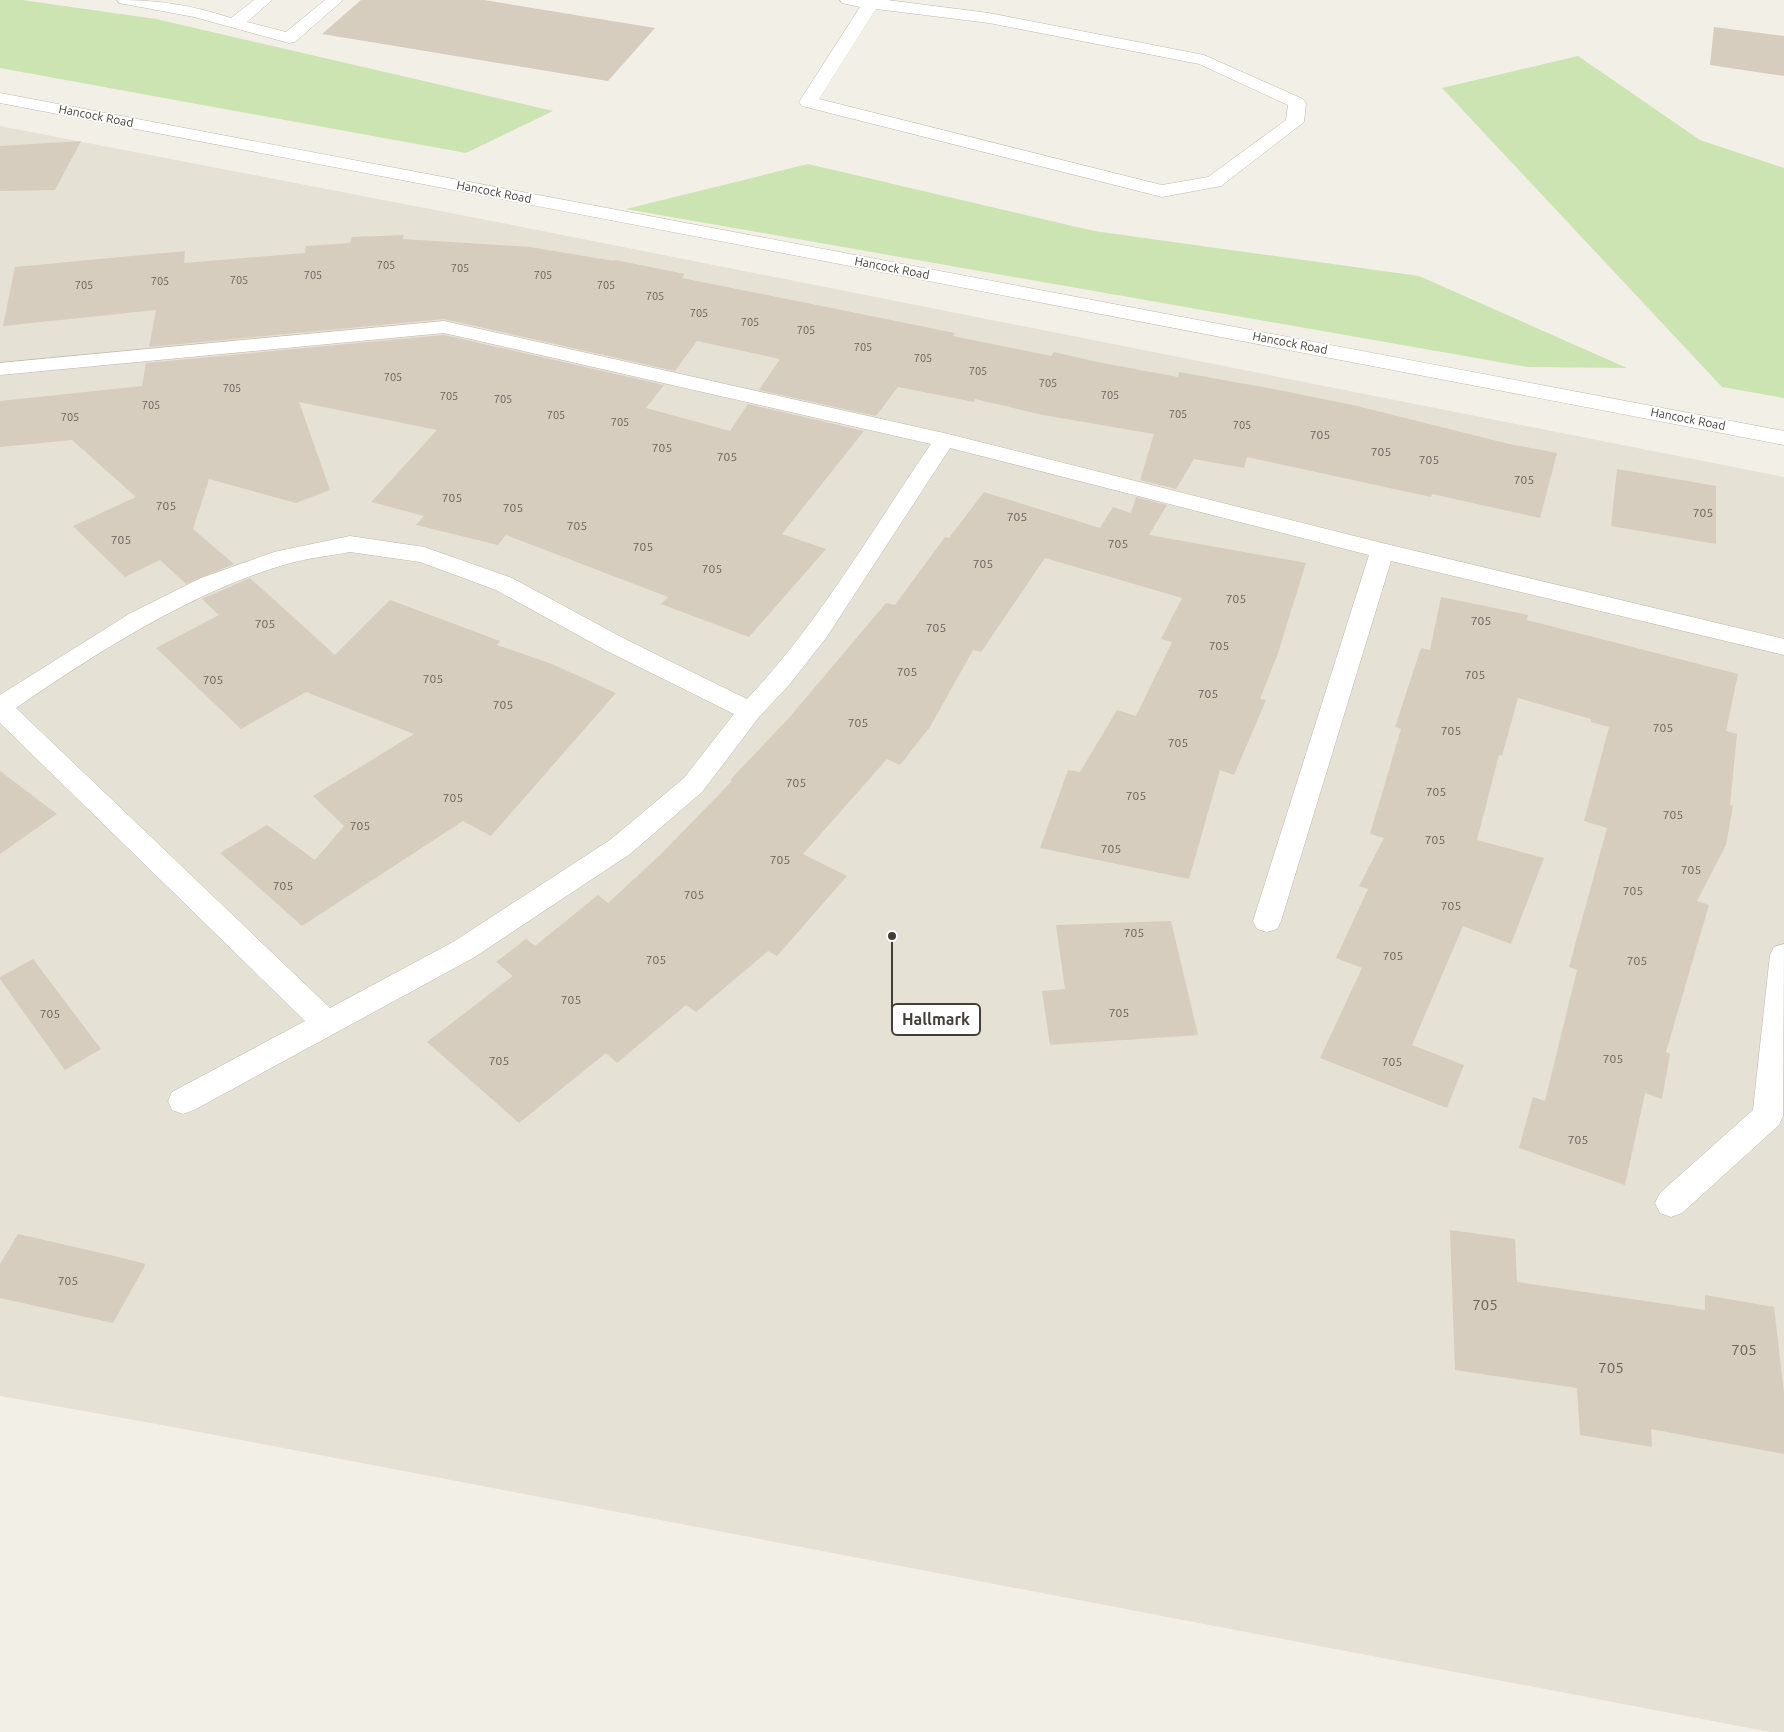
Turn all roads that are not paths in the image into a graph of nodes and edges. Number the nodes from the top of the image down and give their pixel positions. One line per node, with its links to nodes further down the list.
1 (125, 0): 6 (street)
2 (264, 0): 6 (street)
3 (335, 0): 6 (street)
4 (848, 0): 5 (street)
5 (871, 3): 5 (street)
6 (234, 24)
7 (0, 98): 9 (street, Hancock Road)
8 (0, 369): 10 (street)
9 (1784, 438)
10 (944, 440): 11 (street); 14 (street)
11 (1382, 552): 12 (street); 15 (street)
12 (1784, 647)
13 (0, 707): 14 (street); 17 (street)
14 (750, 711): 17 (street)
15 (1267, 920)
16 (1784, 956): 19 (street)
17 (327, 1024): 18 (street)
18 (184, 1101)
19 (1671, 1203)

